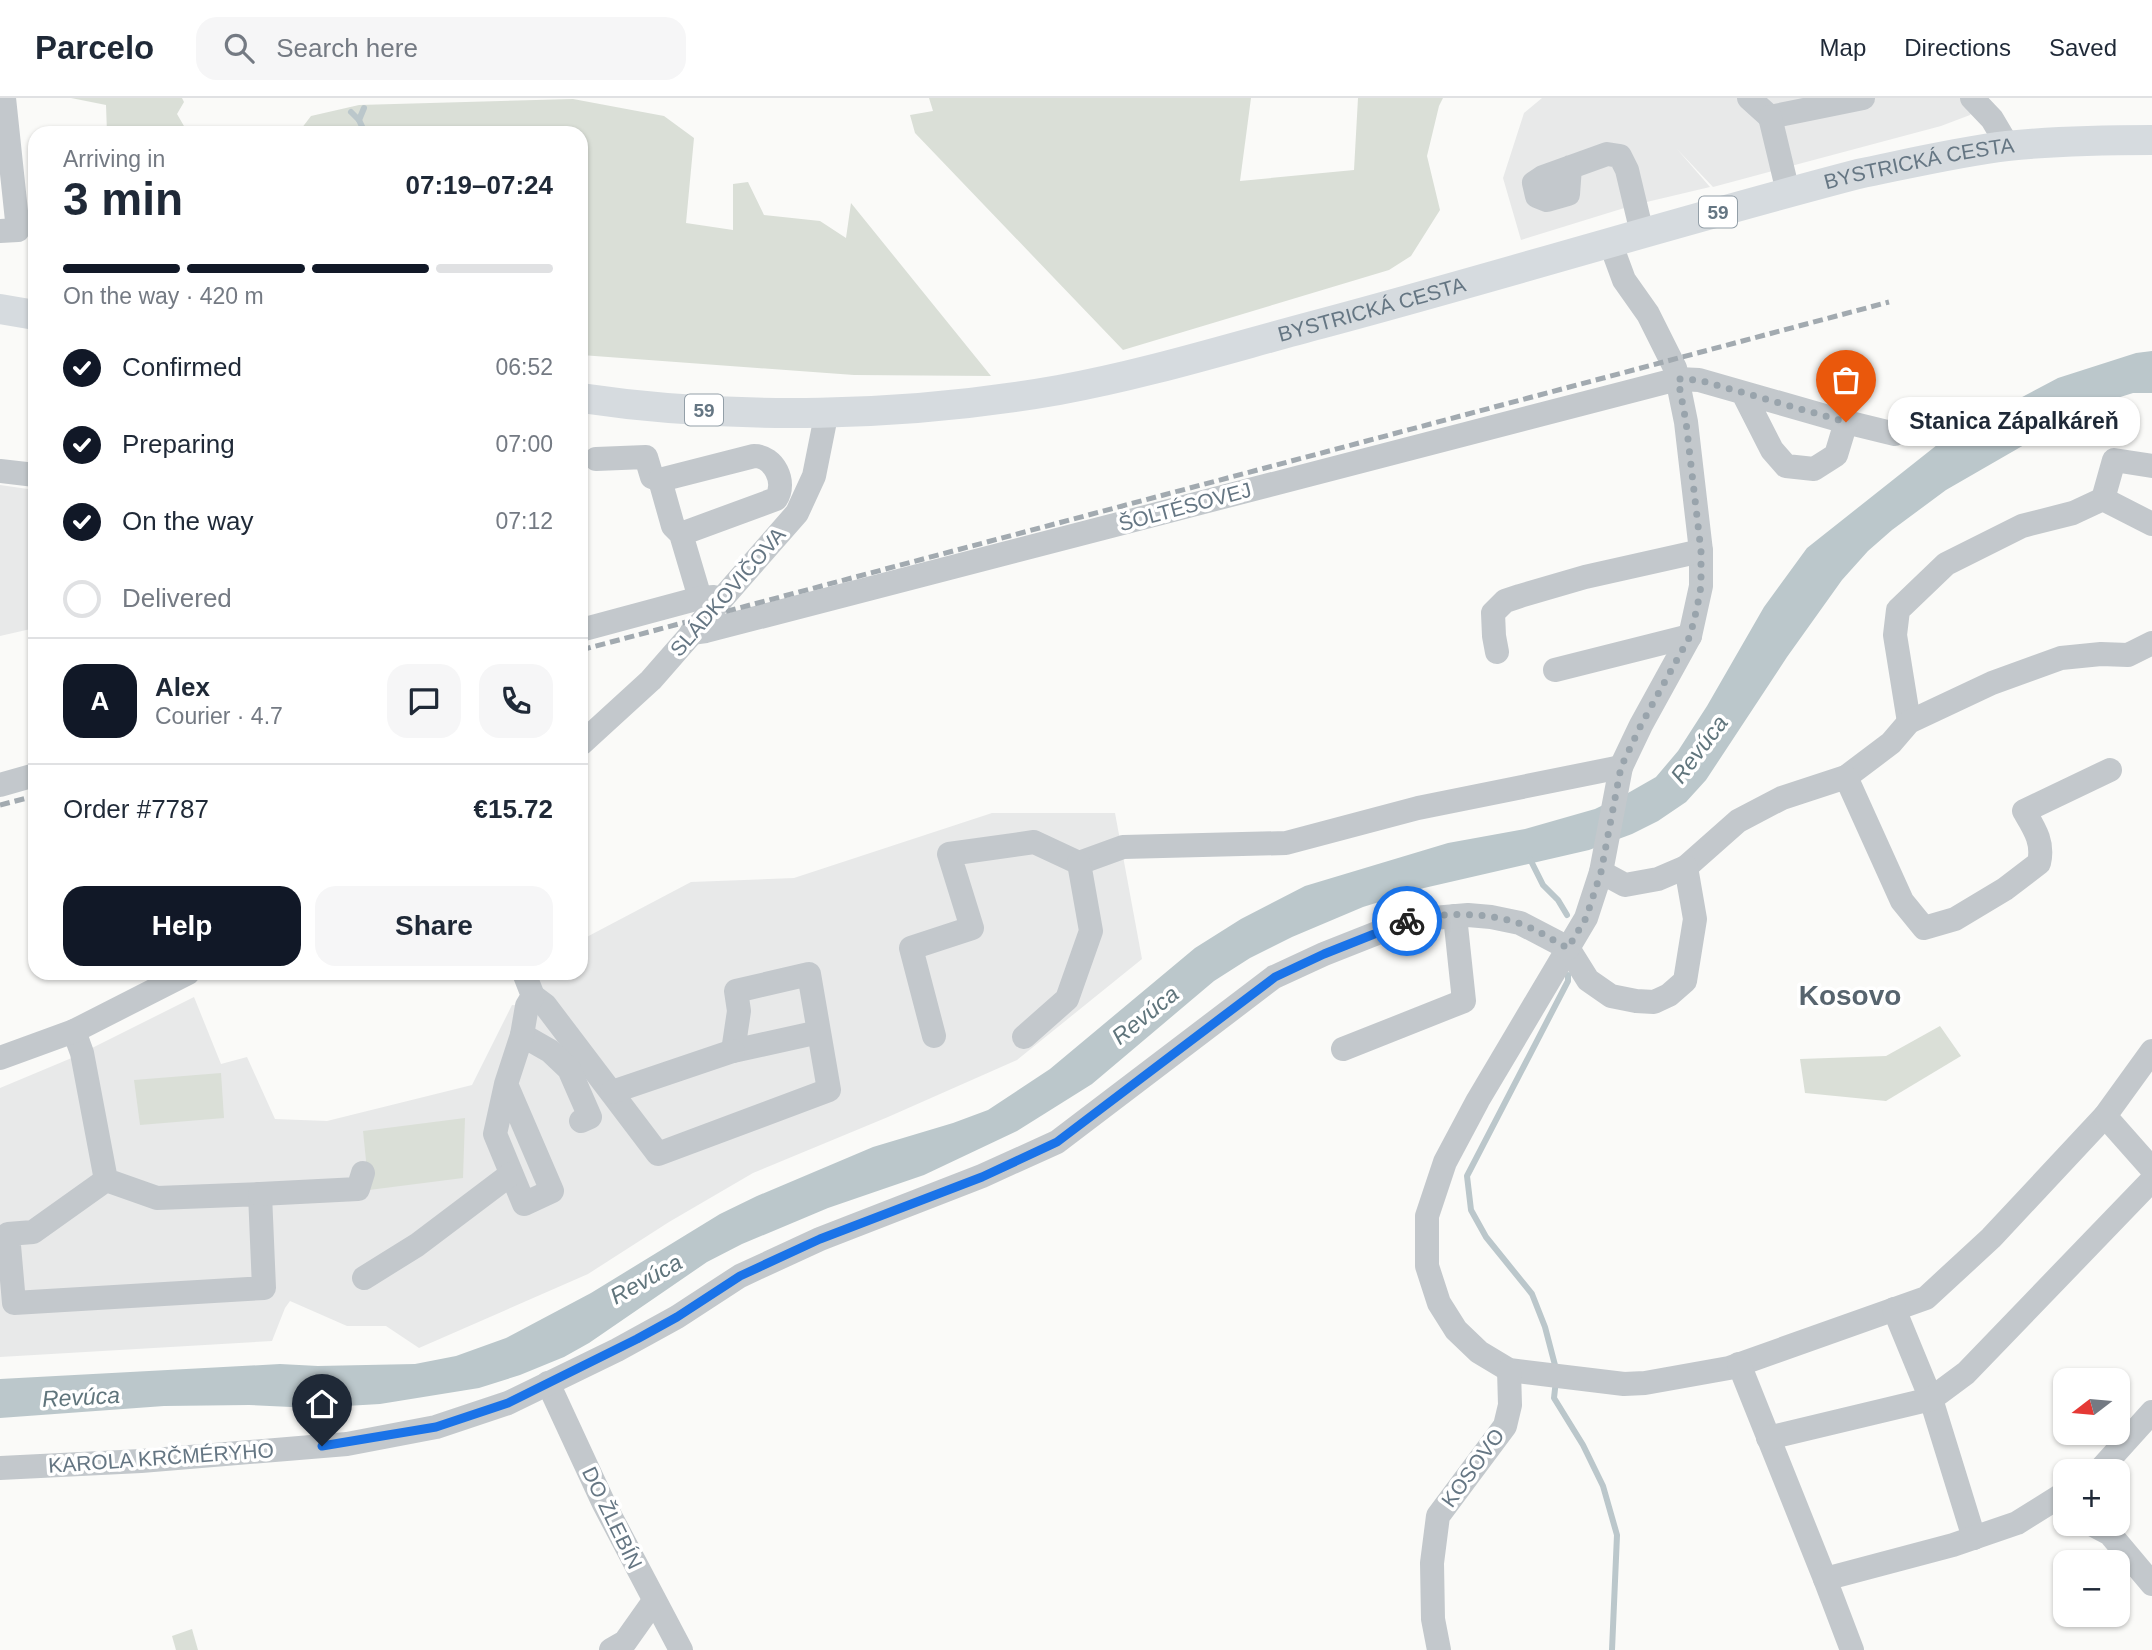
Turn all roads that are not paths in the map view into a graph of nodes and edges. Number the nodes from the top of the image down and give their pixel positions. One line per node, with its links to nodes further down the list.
1 (4, 98): 10 (street)
2 (1749, 98): 5 (street)
3 (1863, 98): 5 (street)
4 (1972, 98): 7 (street)
5 (1770, 117): 9 (street)
6 (2152, 140): 7 (main road, BYSTRICKÁ CESTA / 59)
7 (2008, 146): 9 (main road, BYSTRICKÁ CESTA / 59)
8 (1570, 167): 11 (street)
9 (1788, 192): 11 (main road, BYSTRICKÁ CESTA / 59)
10 (0, 231)
11 (1642, 233): 12 (main road, BYSTRICKÁ CESTA / 59)
12 (1610, 242): 15 (street); 18 (main road, BYSTRICKÁ CESTA / 59)
13 (0, 309): 14 (main road)
14 (28, 314)
15 (1678, 379): 16 (street); 29 (street); 32 (street, ŠOLTÉSOVEJ)
16 (1744, 395): 19 (street); 19 (street)
17 (588, 399): 18 (main road, BYSTRICKÁ CESTA / 59)
18 (827, 411): 30 (street, SLÁDKOVIČOVA)
19 (1846, 422): 20 (street)
20 (1895, 435)
21 (596, 459): 25 (street)
22 (2152, 466): 26 (street)
23 (0, 471): 24 (street)
24 (28, 474)
25 (660, 480): 28 (street); 28 (street)
26 (2103, 499): 27 (street); 37 (street)
27 (2152, 524)
28 (681, 534): 30 (street)
29 (1701, 551): 33 (street); 35 (street)
30 (711, 597): 31 (street); 32 (street, SLÁDKOVIČOVA)
31 (588, 628)
32 (691, 633): 38 (street, SLÁDKOVIČOVA)
33 (1690, 636): 36 (street); 39 (street)
34 (2152, 643): 37 (street)
35 (1497, 652)
36 (1555, 670)
37 (1909, 722): 42 (street)
38 (588, 738)
39 (1621, 767): 44 (street); 46 (street)
40 (2110, 770): 42 (street)
41 (28, 777): 43 (street)
42 (1846, 777): 45 (street)
43 (0, 785)
44 (1079, 863): 54 (street); 55 (street)
45 (1686, 867): 46 (street); 48 (street)
46 (1601, 872): 48 (street)
47 (1455, 916): 48 (street, KAROLA KRČMÉRYHO); 56 (street); 74 (street, KAROLA KRČMÉRYHO)
48 (1568, 948): 73 (street)
49 (174, 980): 51 (street)
50 (528, 984): 53 (street); 61 (street)
51 (74, 1031): 59 (street); 67 (street)
52 (819, 1032): 57 (street); 57 (street); 61 (street)
53 (522, 1035): 60 (street); 63 (street)
54 (934, 1036)
55 (1024, 1037)
56 (1343, 1049)
57 (733, 1051): 61 (street)
58 (2152, 1051): 62 (street)
59 (0, 1058)
60 (506, 1084): 66 (street); 66 (street)
61 (612, 1092)
62 (2105, 1116): 64 (street); 71 (street)
63 (581, 1121)
64 (2152, 1169)
65 (363, 1173): 69 (street)
66 (511, 1174): 70 (street)
67 (106, 1180): 69 (street); 69 (street)
68 (2152, 1180): 75 (street)
69 (260, 1194)
70 (364, 1278)
71 (1894, 1309): 72 (street); 75 (street)
72 (1739, 1364): 73 (street); 77 (street)
73 (1509, 1370): 88 (street, KOSOVO)
74 (548, 1383): 79 (street, KAROLA KRČMÉRYHO); 85 (street, DO ŽLEBÍN)
75 (1931, 1399): 77 (street); 82 (street)
76 (2148, 1423): 78 (street)
77 (1768, 1438): 83 (street)
78 (2111, 1459)
79 (0, 1468)
80 (2053, 1505): 82 (street)
81 (2112, 1536): 84 (street)
82 (1975, 1538): 83 (street)
83 (1825, 1579): 89 (street)
84 (2152, 1584)
85 (654, 1601): 86 (street); 87 (street, DO ŽLEBÍN)
86 (611, 1650)
87 (681, 1650)
88 (1439, 1650)
89 (1852, 1650)

